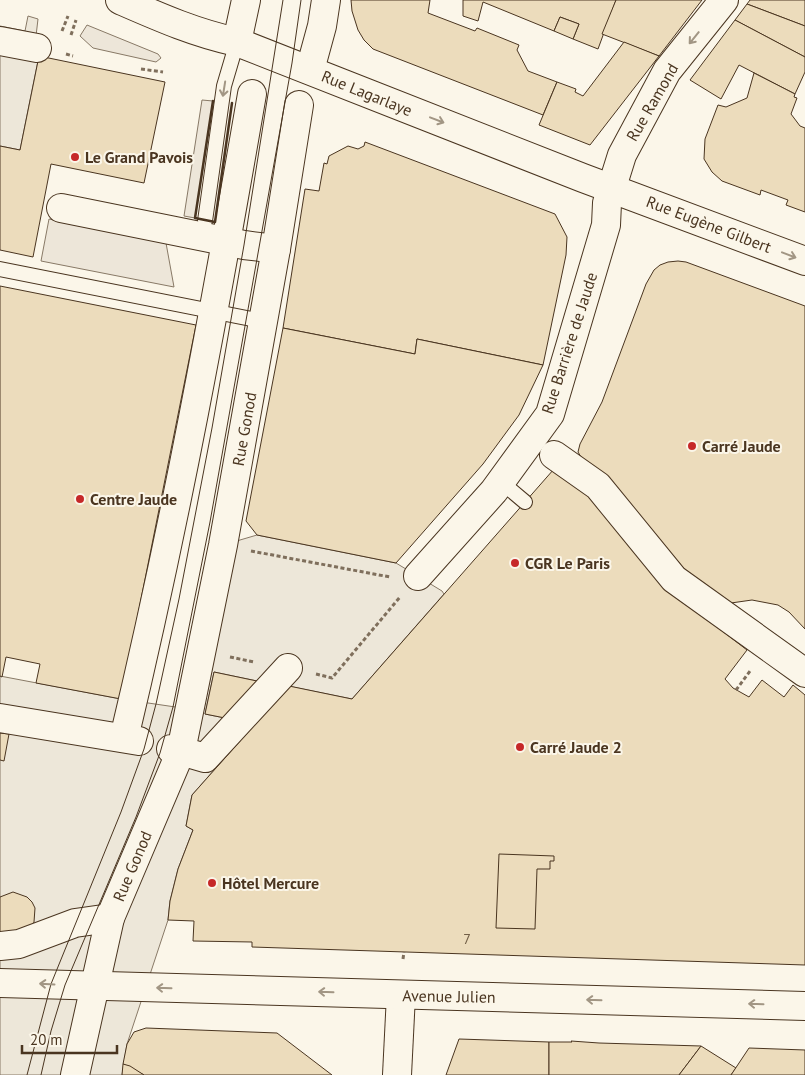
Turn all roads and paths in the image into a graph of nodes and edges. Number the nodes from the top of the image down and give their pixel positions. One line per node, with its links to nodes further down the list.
1 (120, 0): 8 (street, Rue Lagarlaye)
2 (246, 0): 8 (street)
3 (326, 0): 11 (street)
4 (724, 0): 15 (street, Rue Ramond, one-way to 15)
5 (76, 20): 6 (path)
6 (71, 35)
7 (0, 41): 9 (street)
8 (237, 42): 11 (street, Rue Lagarlaye); 17 (lane, one-way to 17)
9 (37, 48)
10 (141, 69): 12 (path)
11 (310, 70): 15 (street, Rue Lagarlaye, one-way to 15)
12 (163, 72)
13 (252, 94): 18 (street)
14 (300, 105): 19 (street, Rue Gonod)
15 (612, 188): 20 (street, Rue Eugène Gilbert, one-way to 20); 25 (street, Rue Barrière de Jaude)
16 (61, 208): 18 (street)
17 (205, 221)
18 (227, 241): 19 (street); 22 (street)
19 (276, 249): 23 (street, Rue Gonod)
20 (805, 261)
21 (0, 269): 22 (lane)
22 (214, 312): 23 (lane); 32 (street)
23 (262, 321): 27 (street, Rue Gonod)
24 (554, 454): 31 (street)
25 (497, 486): 26 (lane); 28 (street, Rue Barrière de Jaude)
26 (525, 502)
27 (223, 545): 28 (path); 29 (street, Rue Gonod)
28 (415, 579): 30 (path)
29 (201, 652): 30 (path); 33 (street, Rue Gonod)
30 (288, 668): 33 (street)
31 (805, 673)
32 (0, 718)
33 (176, 750): 34 (street, Rue Gonod)
34 (110, 918): 35 (street); 39 (street, Rue Gonod)
35 (0, 946)
36 (404, 952): 37 (path)
37 (403, 959)
38 (0, 983): 39 (street, Avenue Julien, one-way to 38)
39 (94, 985): 40 (street, Avenue Julien, one-way to 39); 42 (street, Rue Gonod)
40 (401, 995): 41 (street, Avenue Julien, one-way to 40); 43 (street)
41 (805, 1006)
42 (75, 1075)
43 (397, 1075)

